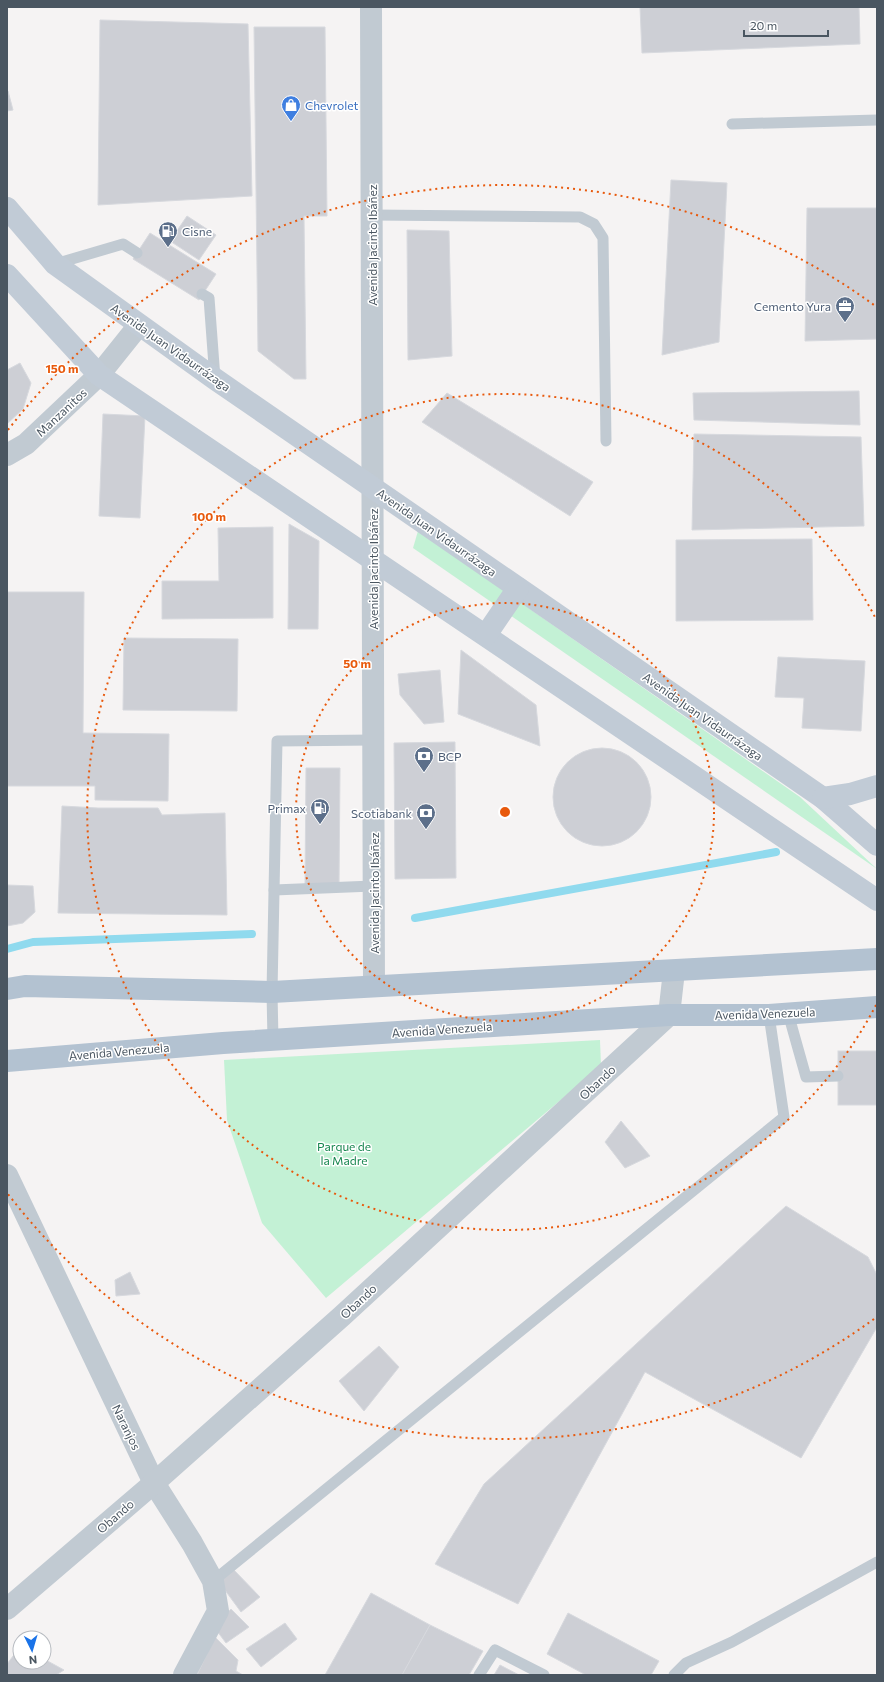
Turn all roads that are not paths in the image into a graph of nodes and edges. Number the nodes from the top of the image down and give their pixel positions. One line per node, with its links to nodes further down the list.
1 (371, 7): 5 (street, Avenida Jacinto Ibáñez)
2 (877, 120): 3 (lane)
3 (732, 124)
4 (7, 208): 7 (main road, Avenida Juan Vidaurrázaga)
5 (372, 215): 13 (lane); 15 (street, Avenida Jacinto Ibáñez)
6 (137, 253): 7 (lane)
7 (55, 264): 10 (main road, Avenida Juan Vidaurrázaga)
8 (7, 276): 11 (main road)
9 (202, 294): 12 (lane)
10 (139, 325): 11 (street, Manzanitos); 12 (main road, Avenida Juan Vidaurrázaga)
11 (99, 375): 14 (street, Manzanitos); 16 (main road)
12 (215, 379): 15 (main road, Avenida Juan Vidaurrázaga)
13 (606, 441)
14 (7, 455)
15 (372, 487): 16 (street, Avenida Jacinto Ibáñez); 17 (main road, Avenida Juan Vidaurrázaga)
16 (373, 558): 18 (main road); 19 (street, Avenida Jacinto Ibáñez)
17 (518, 588): 18 (main road); 21 (main road, Avenida Juan Vidaurrázaga)
18 (486, 635): 25 (main road)
19 (373, 740): 23 (street, Avenida Jacinto Ibáñez); 24 (lane)
20 (877, 786): 21 (main road)
21 (823, 798): 22 (main road, Avenida Juan Vidaurrázaga)
22 (877, 845)
23 (374, 886): 24 (lane); 28 (street, Avenida Jacinto Ibáñez)
24 (274, 890): 30 (lane)
25 (877, 900)
26 (877, 959): 27 (main road)
27 (674, 971): 28 (main road); 33 (street)
28 (374, 986): 30 (main road)
29 (7, 989): 30 (main road)
30 (272, 992): 34 (lane)
31 (877, 1007): 32 (main road, Avenida Venezuela)
32 (779, 1014): 33 (main road, Avenida Venezuela); 36 (lane); 40 (lane)
33 (669, 1015): 34 (main road, Avenida Venezuela); 38 (street, Obando)
34 (273, 1040): 35 (main road, Avenida Venezuela)
35 (7, 1061)
36 (838, 1076)
37 (7, 1174): 38 (street, Naranjos)
38 (154, 1483): 40 (street, Naranjos); 41 (street, Obando)
39 (877, 1562): 45 (lane)
40 (213, 1581): 42 (street, Naranjos)
41 (7, 1608)
42 (184, 1675)
43 (479, 1675): 44 (lane)
44 (544, 1675)
45 (674, 1675)

